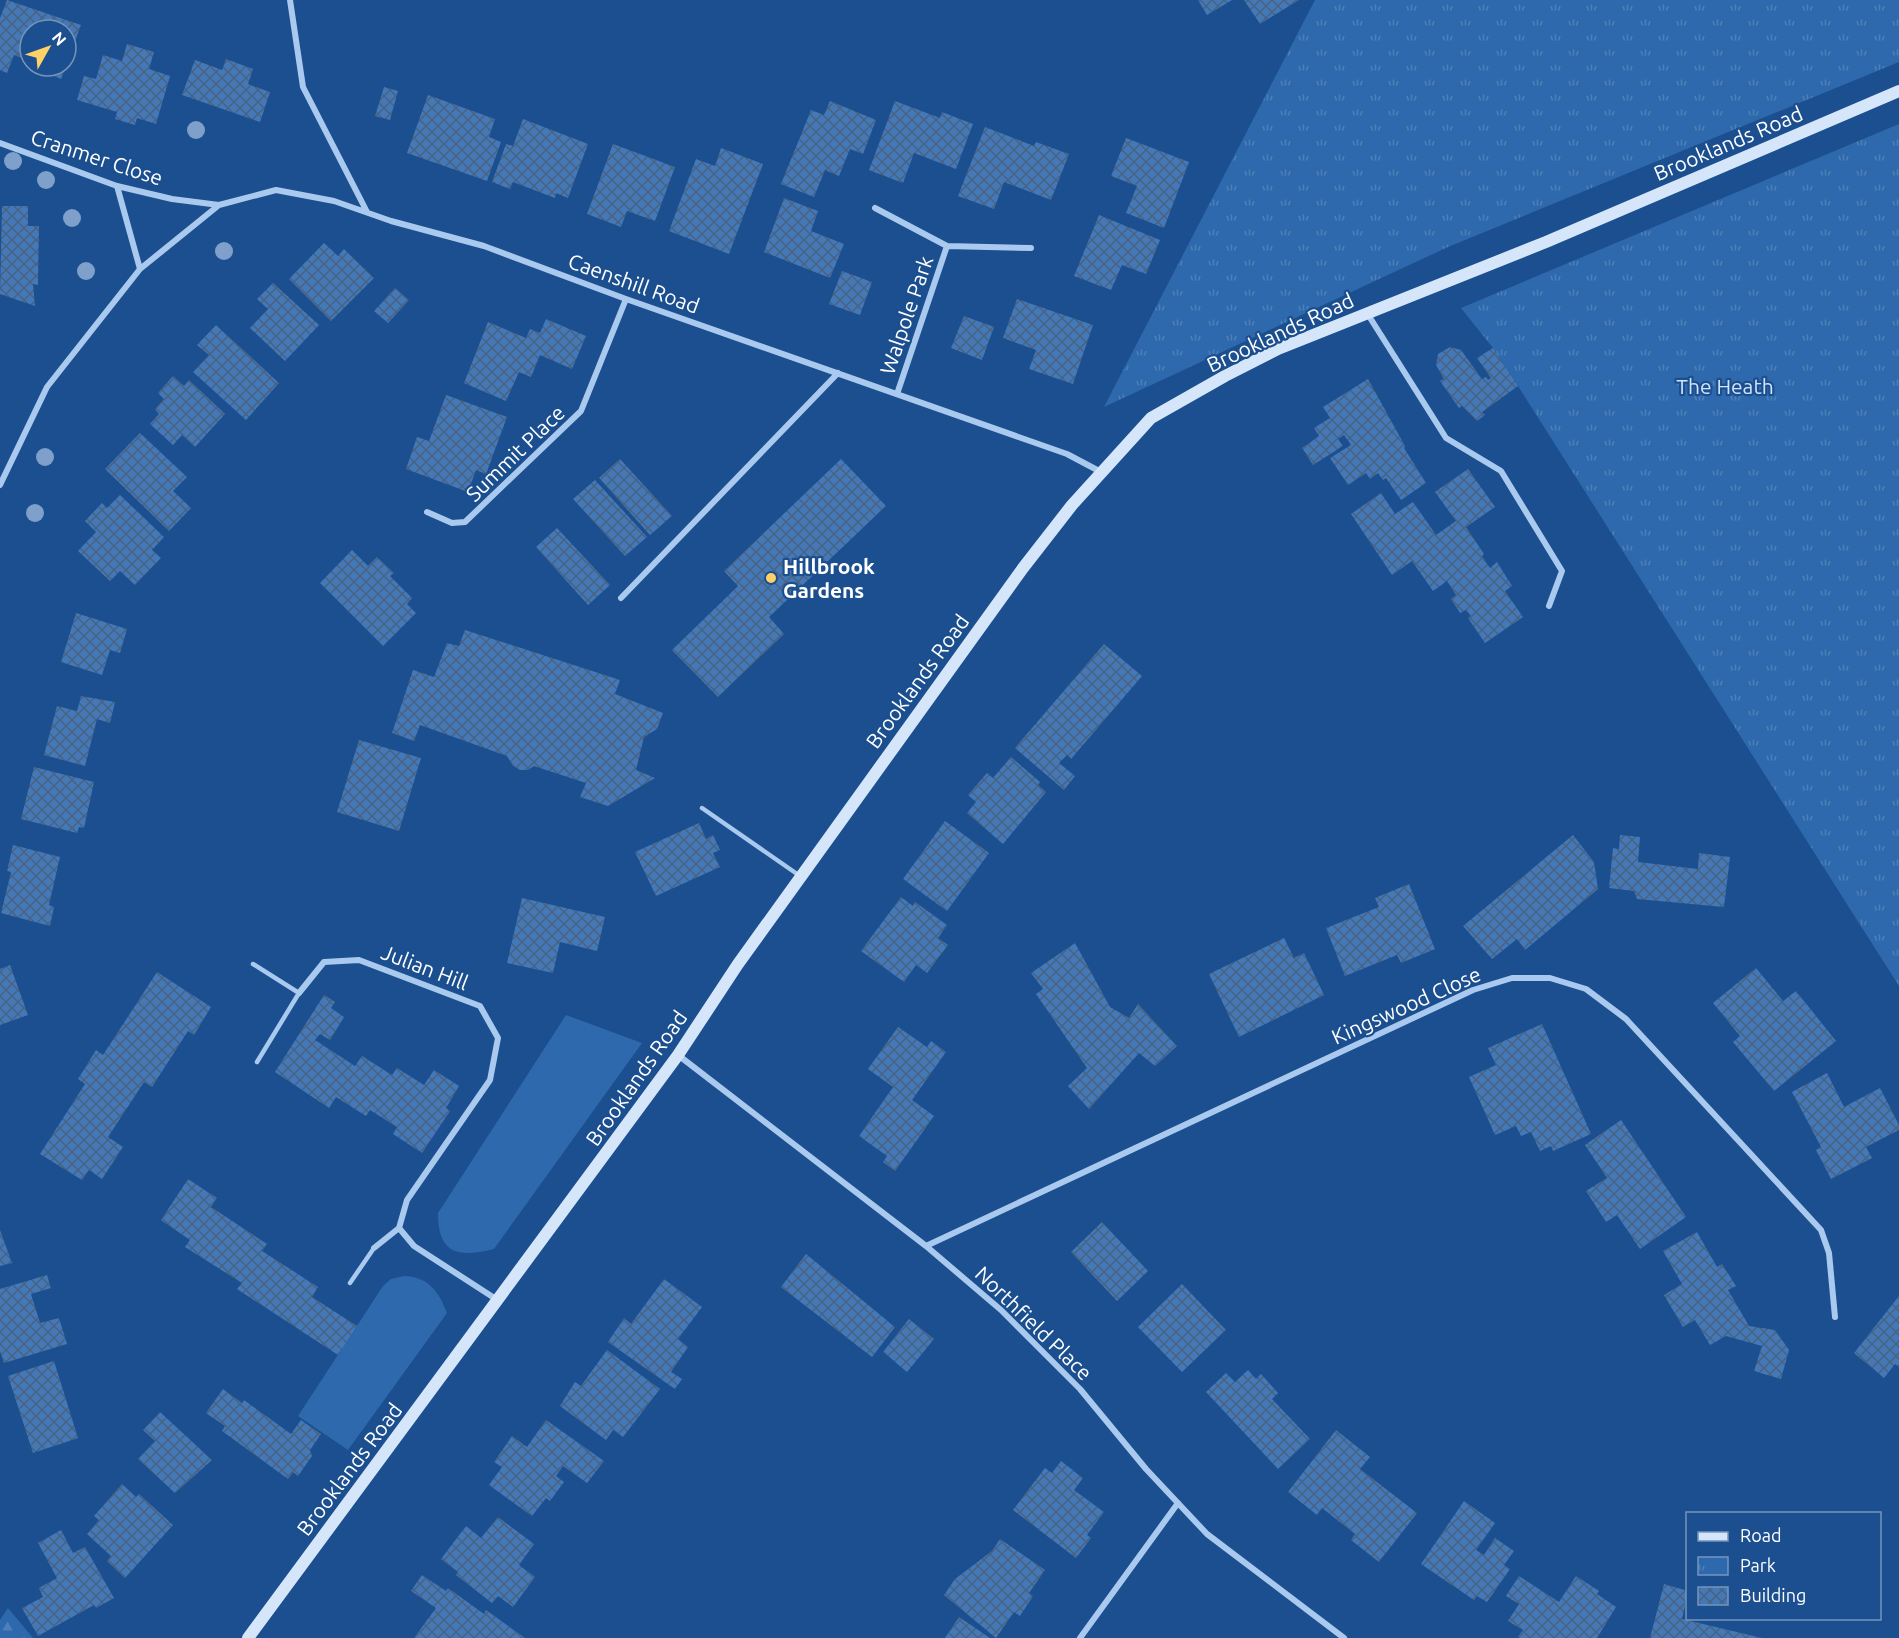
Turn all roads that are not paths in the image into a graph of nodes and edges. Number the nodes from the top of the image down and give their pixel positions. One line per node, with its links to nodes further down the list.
1 (290, 0): 7 (street)
2 (1899, 91): 12 (main road, Brooklands Road)
3 (0, 143): 4 (street, Cranmer Close)
4 (117, 186): 5 (street, Cranmer Close); 10 (street)
5 (219, 205): 7 (street, Caenshill Road); 10 (street)
6 (875, 208): 8 (street)
7 (367, 212): 11 (street, Caenshill Road)
8 (946, 246): 9 (street); 14 (street, Walpole Park)
9 (1031, 248)
10 (140, 269): 16 (street)
11 (626, 299): 13 (street, Caenshill Road); 17 (street, Summit Place)
12 (1366, 313): 15 (main road, Brooklands Road); 19 (street)
13 (838, 373): 14 (street, Caenshill Road); 18 (street)
14 (897, 394): 15 (street, Caenshill Road)
15 (1101, 472): 21 (main road, Brooklands Road)
16 (0, 485)
17 (427, 512)
18 (621, 598)
19 (1549, 606)
20 (702, 808): 21 (lane)
21 (801, 876): 24 (main road, Brooklands Road)
22 (253, 964): 23 (lane)
23 (299, 993): 25 (lane, Julian Hill); 26 (street, Julian Hill)
24 (678, 1055): 27 (street, Northfield Place); 30 (main road, Brooklands Road)
25 (257, 1062)
26 (399, 1228): 28 (street); 30 (street)
27 (926, 1246): 31 (street, Kingswood Close); 32 (street, Northfield Place)
28 (374, 1248): 29 (lane)
29 (350, 1283)
30 (499, 1301): 33 (main road, Brooklands Road)
31 (1835, 1317)
32 (1178, 1503): 34 (street); 35 (street, Northfield Place)
33 (248, 1638)
34 (1080, 1638)
35 (1344, 1638)

